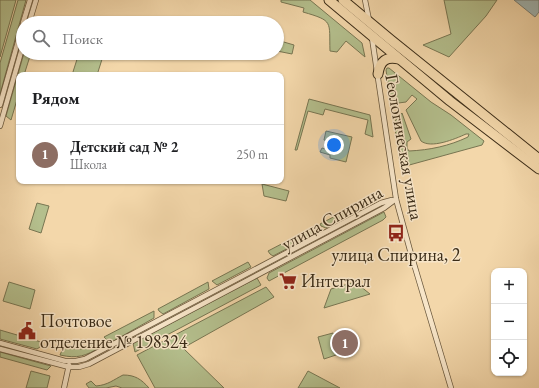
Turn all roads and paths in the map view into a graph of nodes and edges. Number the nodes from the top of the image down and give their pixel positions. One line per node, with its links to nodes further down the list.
1 (30, 0): 6 (street)
2 (36, 0): 7 (street)
3 (329, 0): 9 (highway)
4 (343, 0): 8 (highway)
5 (365, 0): 8 (street, Геологическая улица)
6 (25, 16)
7 (31, 16)
8 (369, 22): 9 (street, Геологическая улица); 16 (highway)
9 (371, 36): 11 (highway); 13 (street, Геологическая улица)
10 (16, 49): 14 (street)
11 (399, 59): 13 (highway); 17 (highway)
12 (19, 60): 15 (street)
13 (378, 74): 18 (street, Геологическая улица)
14 (0, 105)
15 (0, 126)
16 (539, 159)
17 (539, 169)
18 (396, 199): 21 (street, улица Спирина); 22 (street, улица Спирина); 24 (street, Геологическая улица)
19 (0, 343): 21 (street, улица Спирина)
20 (0, 349): 22 (street, улица Спирина)
21 (70, 361): 22 (street)
22 (69, 367): 23 (street)
23 (64, 388)
24 (451, 388)

